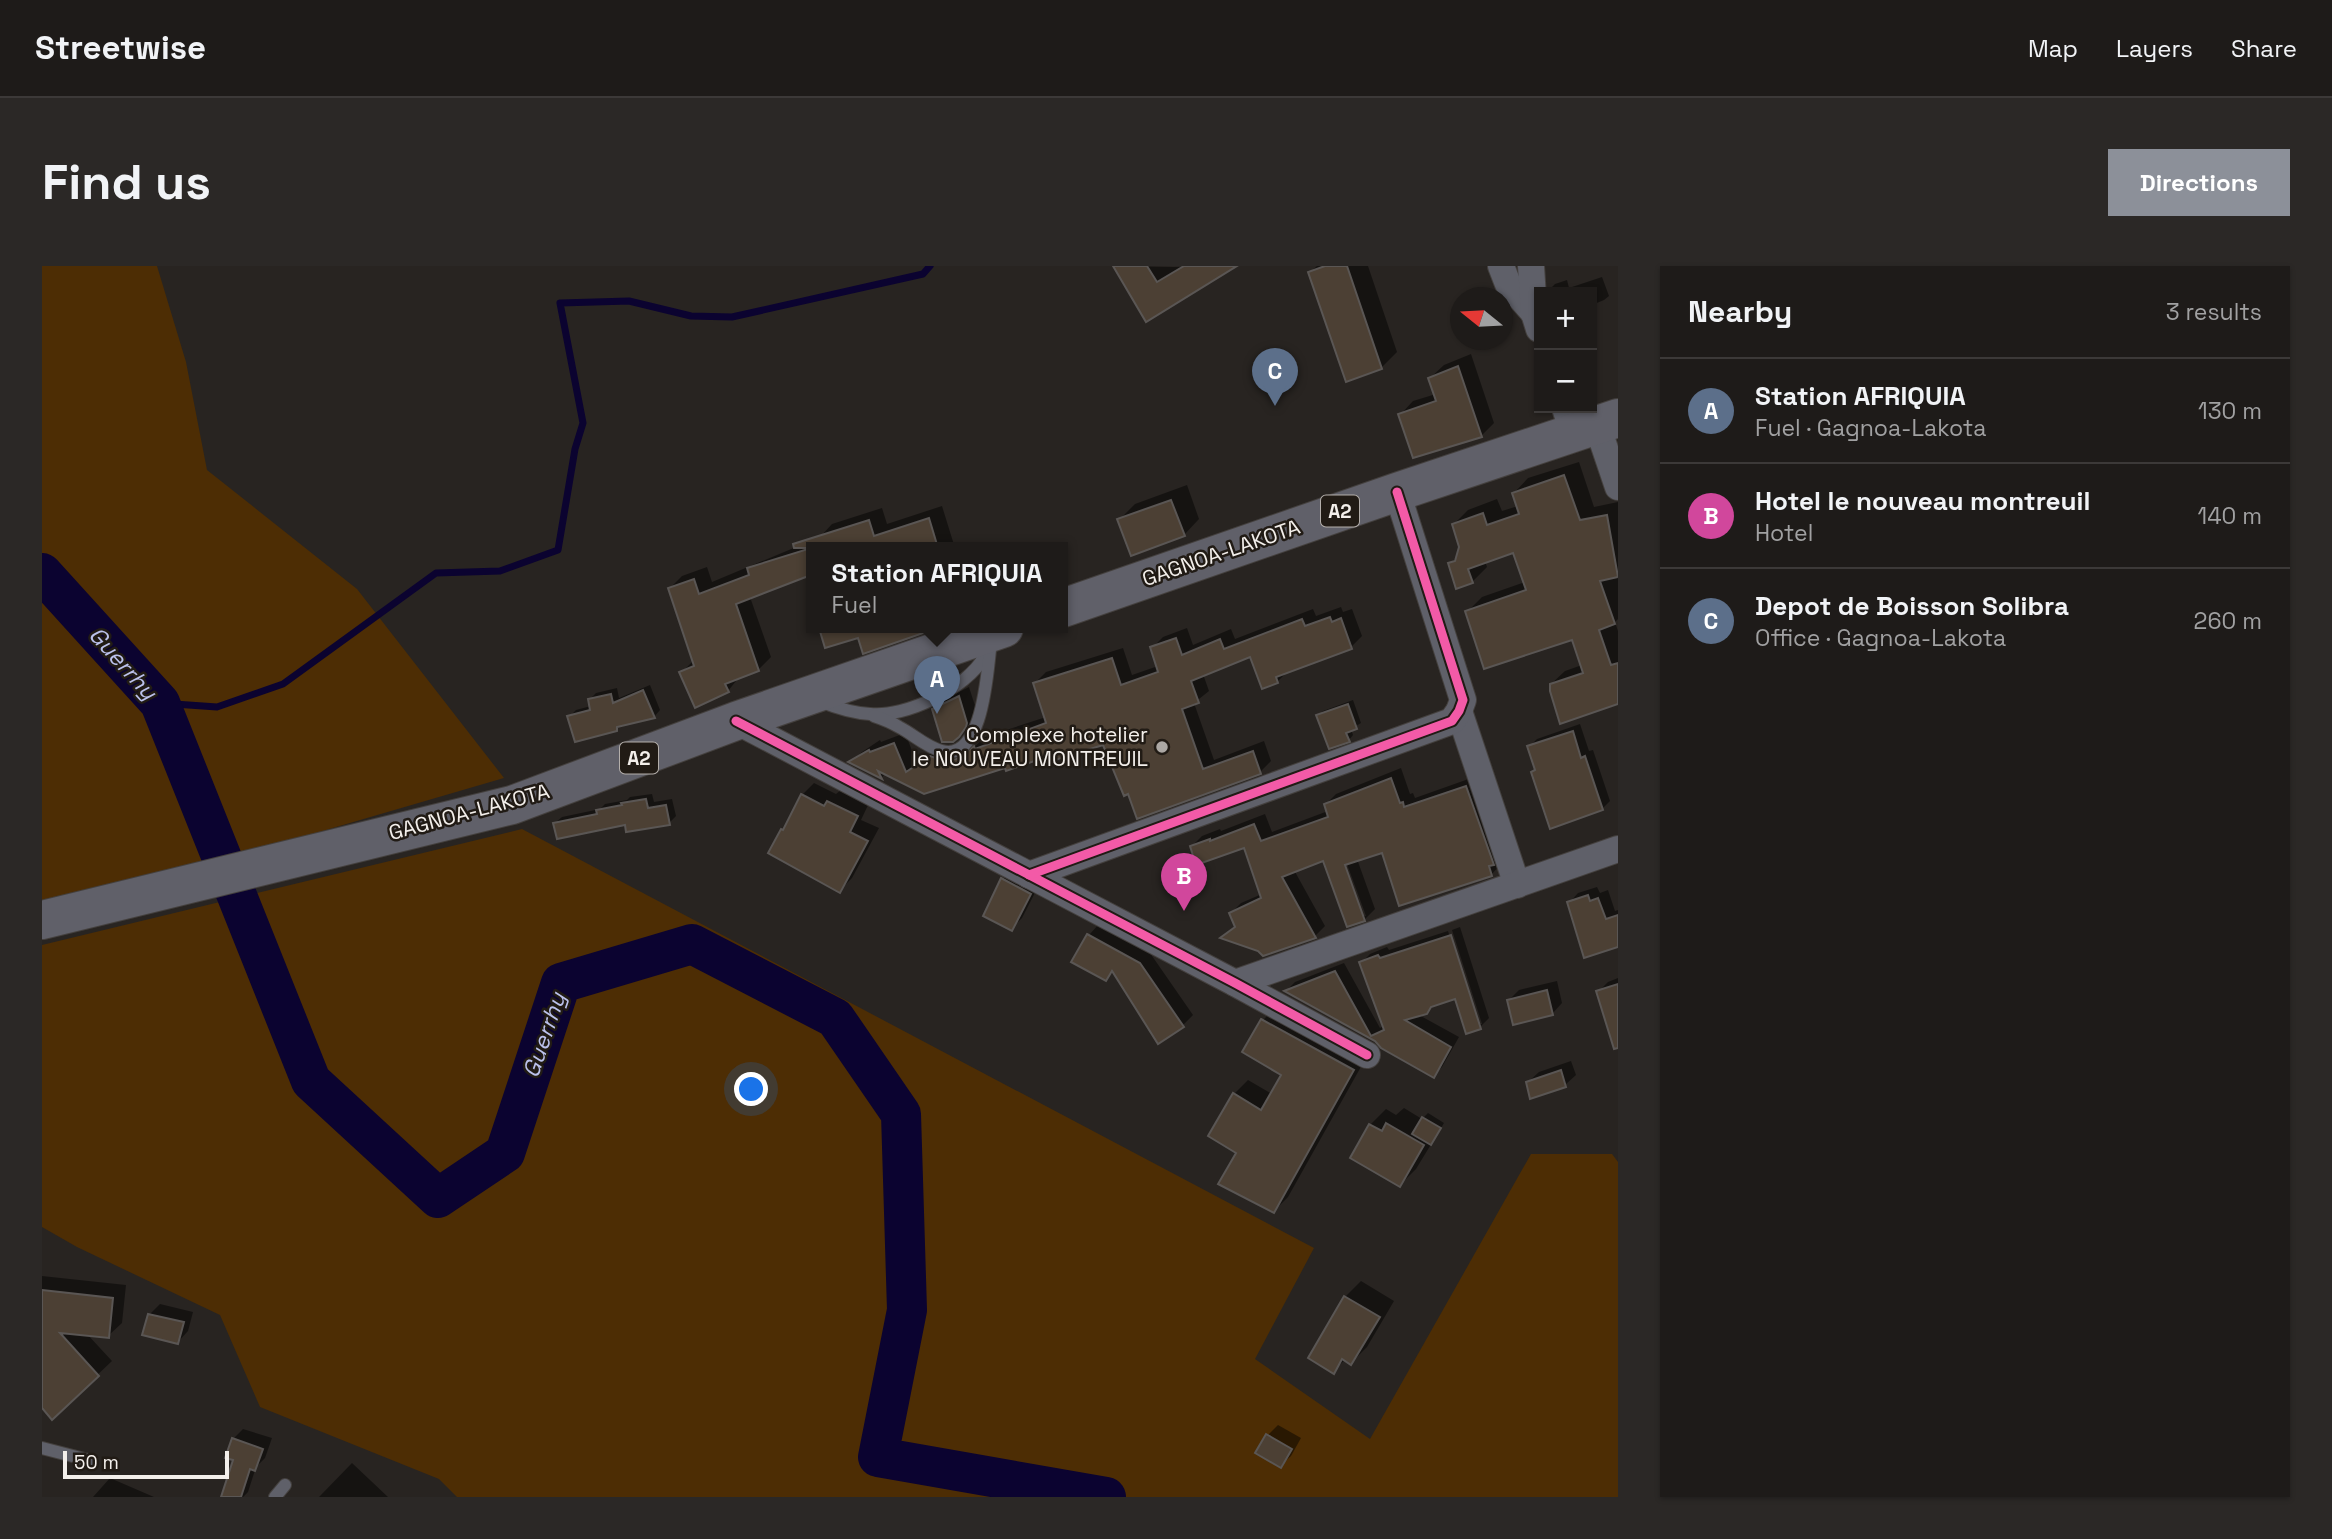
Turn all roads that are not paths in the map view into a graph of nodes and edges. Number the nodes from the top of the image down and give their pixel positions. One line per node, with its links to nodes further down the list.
1 (1501, 266): 4 (street)
2 (1531, 266): 3 (street)
3 (1534, 294)
4 (1534, 317)
5 (1588, 421): 6 (street); 7 (main road, GAGNOA-LAKOTA / A2)
6 (1618, 487)
7 (1397, 492): 8 (main road, GAGNOA-LAKOTA / A2); 13 (street)
8 (1068, 606)
9 (989, 633): 12 (main road, GAGNOA-LAKOTA / A2)
10 (997, 633): 14 (lane)
11 (997, 633): 14 (lane)
12 (808, 696): 14 (lane); 15 (main road, GAGNOA-LAKOTA / A2)
13 (1459, 711): 17 (street); 18 (street)
14 (872, 715)
15 (736, 722): 17 (street); 19 (main road, GAGNOA-LAKOTA / A2)
16 (1618, 849): 18 (street)
17 (1029, 875): 20 (street)
18 (1517, 885): 20 (street)
19 (42, 920)
20 (1235, 983): 21 (street)
21 (1367, 1055)
22 (42, 1448): 23 (lane)
23 (92, 1461)
24 (285, 1485): 25 (lane)
25 (275, 1497)

